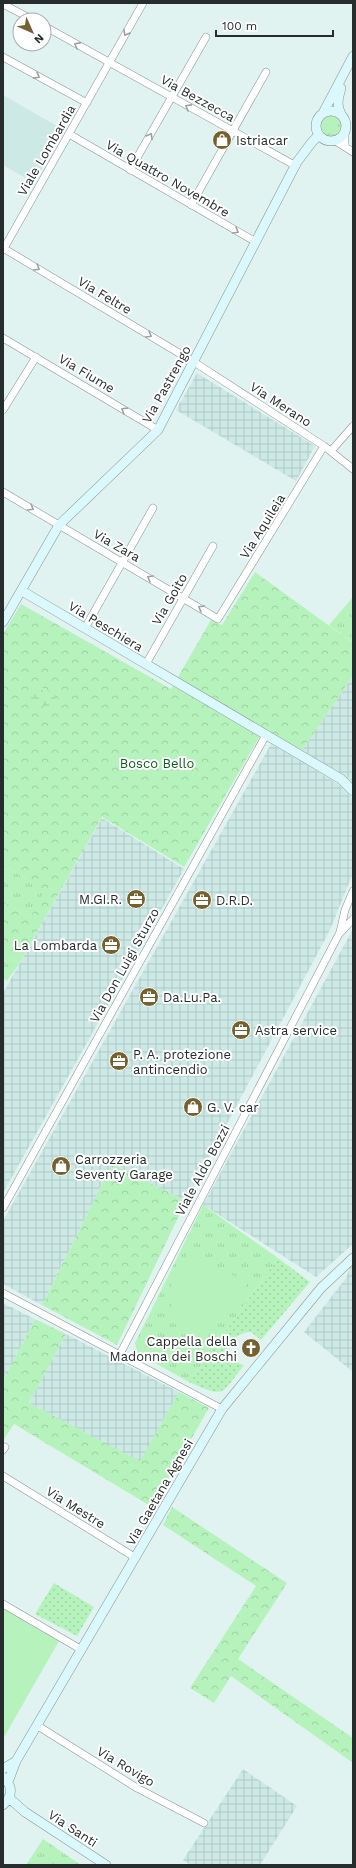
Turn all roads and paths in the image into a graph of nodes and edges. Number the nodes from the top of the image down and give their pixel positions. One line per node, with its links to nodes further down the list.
1 (143, 3): 8 (street, Viale Lombardia, one-way to 8)
2 (3, 4): 3 (street)
3 (18, 12)
4 (52, 30): 8 (street, Via Bezzecca, one-way to 4)
5 (206, 37): 11 (street)
6 (353, 56): 10 (street)
7 (3, 57): 12 (street, one-way to 12)
8 (110, 63): 11 (street, Via Bezzecca); 12 (street, Viale Lombardia)
9 (266, 72): 17 (street)
10 (341, 81): 13 (street); 14 (street)
11 (172, 98): 17 (street, Via Bezzecca, one-way to 11); 25 (street, one-way to 11)
12 (87, 103): 18 (street, Viale Lombardia)
13 (323, 113): 14 (street); 15 (street)
14 (342, 116): 16 (street)
15 (316, 125): 19 (street); 23 (street, Via Pastrengo)
16 (345, 129): 20 (street); 21 (street)
17 (233, 132): 24 (street, Via Bezzecca); 26 (street)
18 (69, 134): 25 (street, Via Quattro Novembre); 28 (street, Viale Lombardia)
19 (319, 135): 20 (street); 23 (street, Via Pastrengo)
20 (334, 140): 21 (street)
21 (345, 146): 22 (street)
22 (353, 152)
23 (302, 156): 24 (street, Via Pastrengo)
24 (296, 166): 27 (street, Via Pastrengo)
25 (130, 170): 26 (street, Via Quattro Novembre)
26 (192, 205): 27 (street, Via Quattro Novembre, one-way to 27)
27 (256, 242): 31 (street, Via Pastrengo)
28 (3, 249): 31 (street, Via Feltre, one-way to 31)
29 (3, 338): 30 (street, Via Fiume)
30 (36, 357): 32 (street); 34 (street, Via Fiume, one-way to 30)
31 (194, 362): 34 (street, Via Pastrengo); 35 (street, Via Merano)
32 (3, 410)
33 (353, 426): 36 (street)
34 (158, 430): 40 (street, Via Pastrengo)
35 (324, 446): 36 (street, Via Merano); 45 (street, Via Aquileia)
36 (331, 451): 37 (street, Via Merano)
37 (353, 469)
38 (3, 492): 40 (street, Via Zara, one-way to 40)
39 (154, 508): 42 (street)
40 (59, 525): 42 (street, Via Zara); 43 (street, Via Pastrengo)
41 (213, 546): 44 (street, Via Goito)
42 (122, 562): 44 (street, Via Zara, one-way to 42); 47 (street)
43 (19, 595): 46 (street, Via Pastrengo); 47 (street, Via Peschiera)
44 (184, 598): 45 (street, Via Zara, one-way to 44); 48 (street, Via Goito)
45 (218, 619)
46 (3, 622)
47 (85, 628): 48 (street, Via Peschiera)
48 (146, 664): 49 (street, Via Peschiera)
49 (266, 735): 50 (street, Via Peschiera); 54 (street, Via Don Luigi Sturzo)
50 (353, 791)
51 (353, 891): 53 (street, Viale Aldo Bozzi)
52 (353, 919): 53 (street, Viale Aldo Bozzi)
53 (339, 934): 57 (street, Viale Aldo Bozzi)
54 (3, 1208)
55 (353, 1258): 58 (street, Via Gaetana Agnesi)
56 (3, 1293): 57 (street)
57 (120, 1354): 58 (street)
58 (222, 1409): 60 (street, Via Gaetana Agnesi)
59 (3, 1476): 60 (street, Via Mestre)
60 (136, 1558): 62 (street, Via Gaetana Agnesi)
61 (3, 1604): 62 (street)
62 (82, 1650): 63 (street, Via Gaetana Agnesi)
63 (38, 1726): 64 (street, Via Gaetana Agnesi); 68 (street, Via Rovigo)
64 (16, 1761): 65 (street, Via Gaetana Agnesi); 66 (street, Via Gaetana Agnesi)
65 (3, 1769)
66 (6, 1780): 67 (street)
67 (5, 1802): 69 (street, Via Santi)
68 (204, 1823)
69 (106, 1865)

